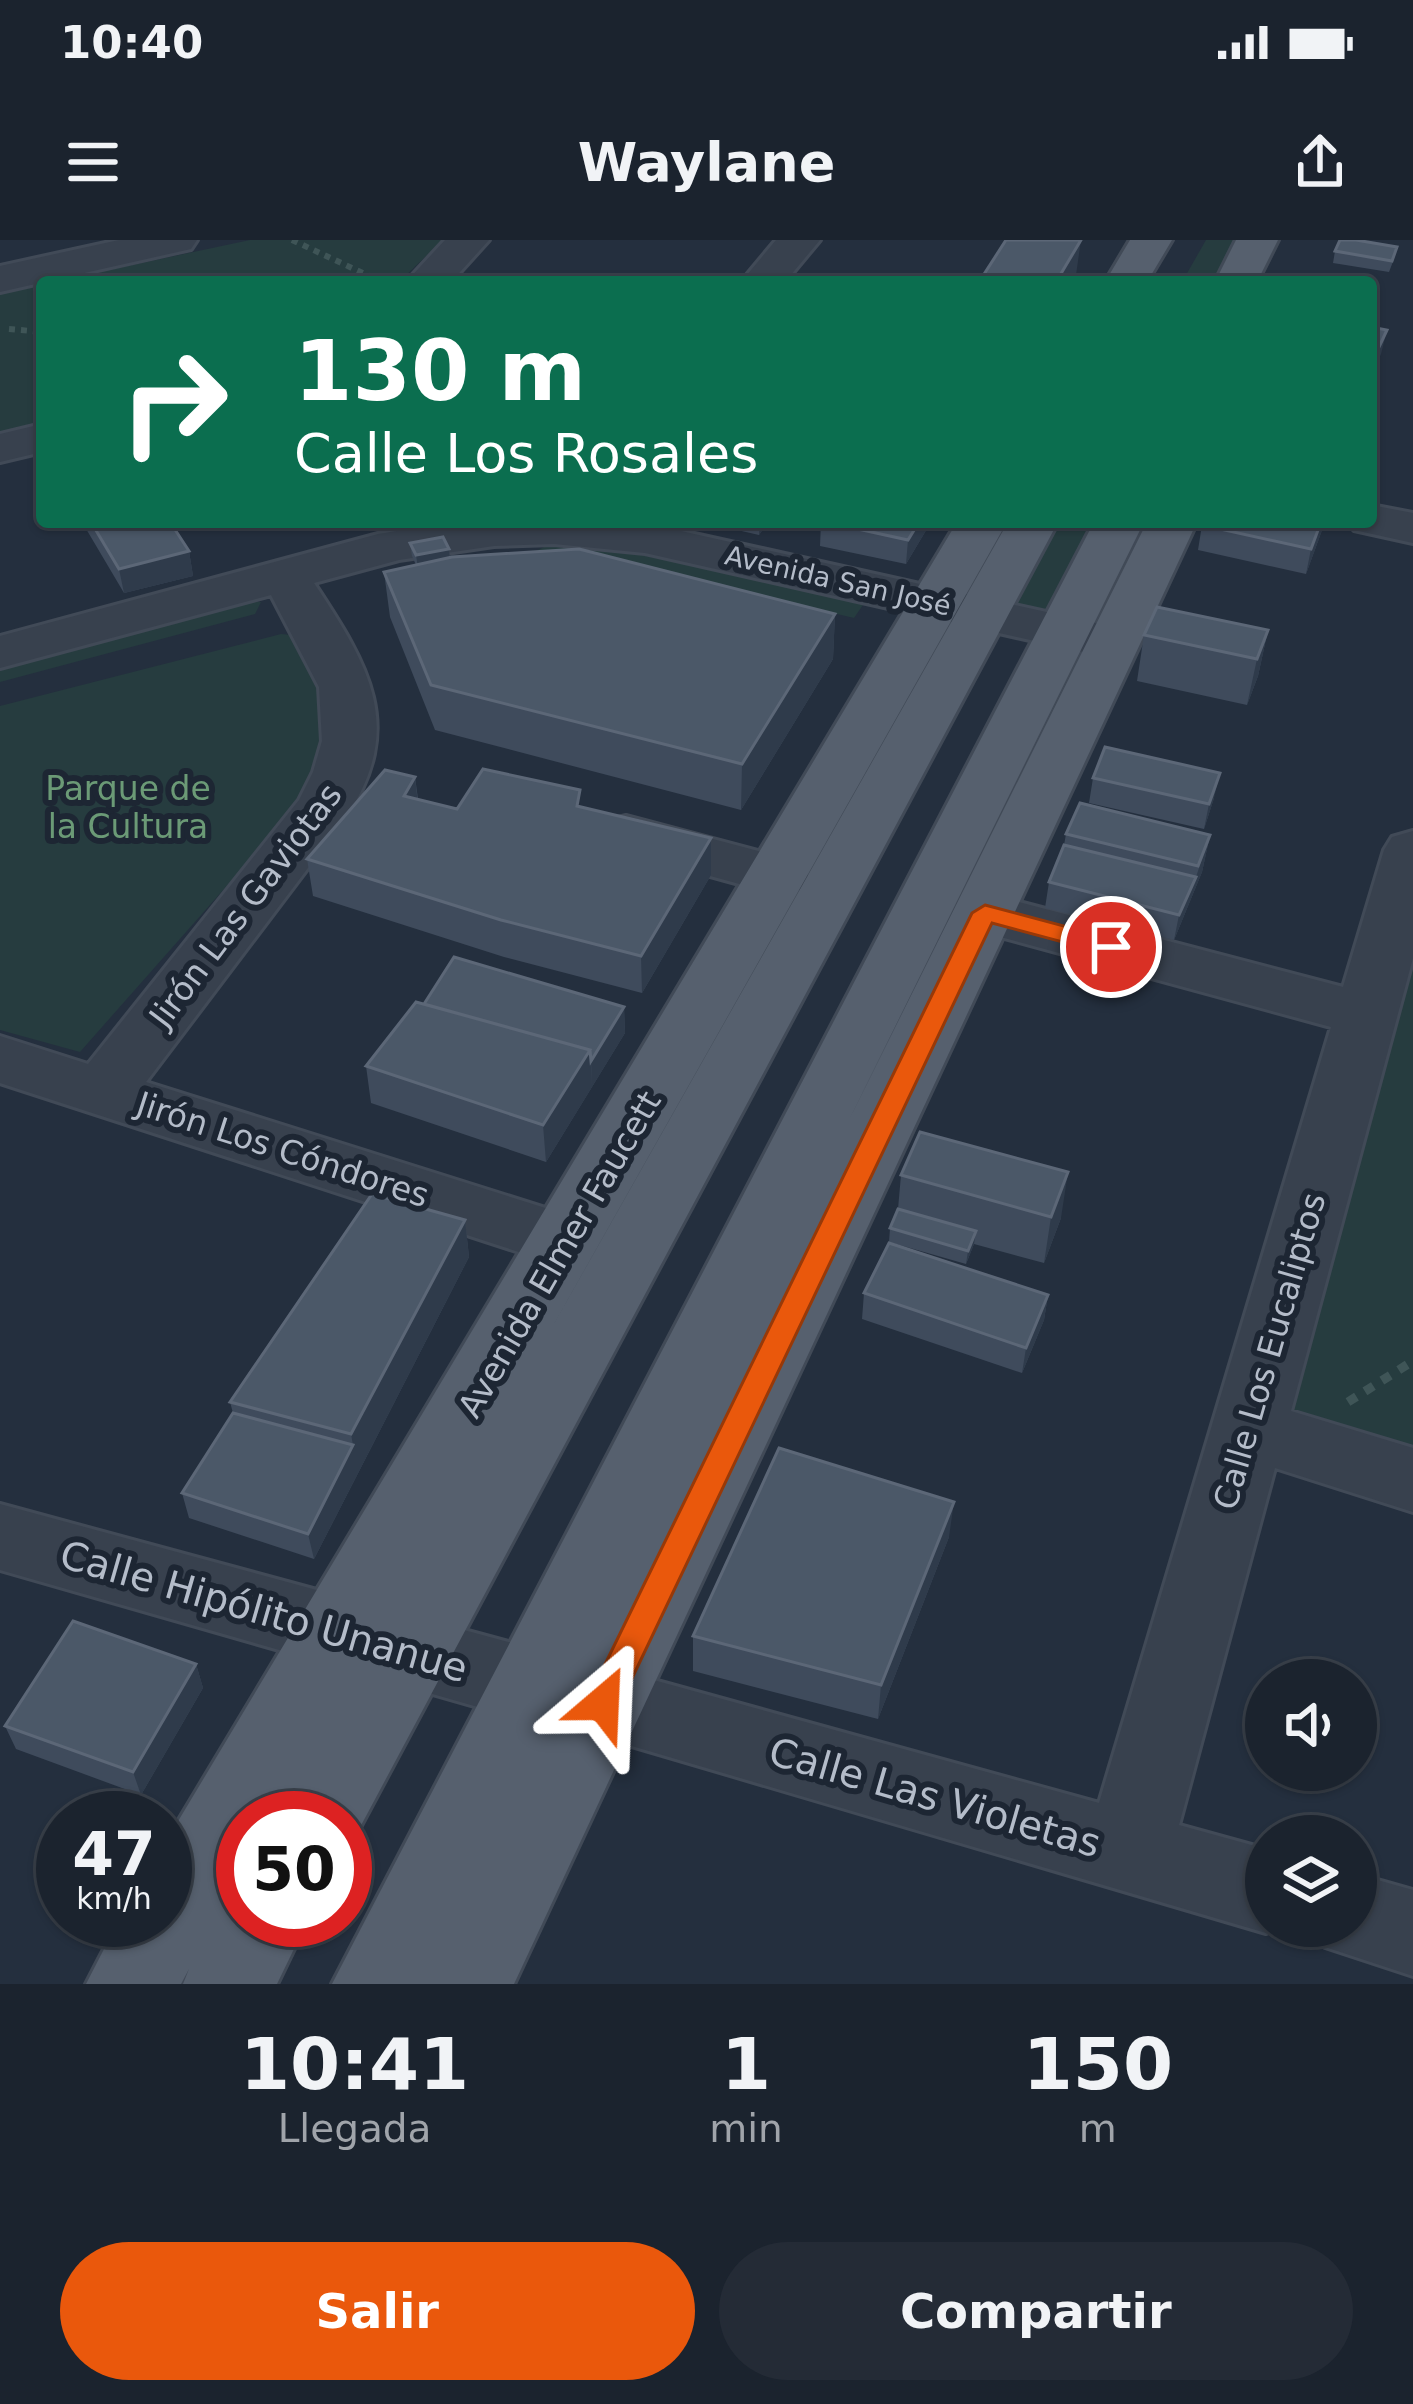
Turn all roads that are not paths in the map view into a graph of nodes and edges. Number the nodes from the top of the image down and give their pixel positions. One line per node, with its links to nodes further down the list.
1 (176, 240): 8 (street)
2 (468, 240): 9 (street)
3 (799, 240): 10 (street)
4 (1151, 240): 11 (main road)
5 (1194, 240): 12 (main road)
6 (1257, 240): 13 (main road)
7 (1298, 240): 14 (main road)
8 (69, 276)
9 (433, 276)
10 (767, 276)
11 (1130, 276)
12 (1173, 276)
13 (1239, 276)
14 (1282, 276)
15 (36, 287): 16 (street)
16 (3, 298)
17 (36, 439): 18 (street)
18 (0, 448)
19 (1377, 521): 28 (street)
20 (439, 528): 29 (street)
21 (526, 528): 29 (street, Avenida San José)
22 (554, 528): 30 (street)
23 (572, 528): 32 (street, Avenida San José)
24 (980, 528): 32 (main road, Avenida Elmer Faucett)
25 (1028, 528): 32 (main road, Avenida Elmer Faucett)
26 (1117, 528): 34 (main road)
27 (1168, 528): 34 (main road)
28 (1413, 528)
29 (396, 545): 31 (street, Avenida San José)
30 (481, 566): 31 (street, Avenida San José); 32 (street, Avenida San José)
31 (294, 591): 33 (street, Avenida San José); 35 (street, Avenida San José); 42 (street, Jirón Las Gaviotas)
32 (949, 625): 34 (street, Avenida San José); 38 (main road, Avenida Elmer Faucett); 47 (main road, Avenida Elmer Faucett)
33 (0, 652)
34 (1081, 655): 39 (main road); 48 (main road)
35 (0, 689)
36 (609, 829): 38 (street)
37 (1413, 850): 40 (street, Calle Los Eucaliptos)
38 (779, 876): 43 (main road, Avenida Elmer Faucett)
39 (985, 913): 40 (street); 48 (main road)
40 (1366, 1015): 44 (street, Calle Los Eucaliptos)
41 (0, 1059): 42 (street, Jirón Los Cóndores)
42 (103, 1091): 43 (street, Jirón Los Cóndores)
43 (565, 1240): 47 (main road, Avenida Elmer Faucett)
44 (1246, 1427): 45 (street); 50 (street, Calle Los Eucaliptos)
45 (1413, 1480)
46 (0, 1537): 47 (street, Calle Hipólito Unanue)
47 (376, 1642): 48 (street, Calle Hipólito Unanue); 49 (main road, Avenida Elmer Faucett)
48 (565, 1694): 50 (street, Calle Las Violetas); 58 (main road); 59 (main road)
49 (291, 1791)
50 (1128, 1852): 52 (street, Calle Las Violetas)
51 (216, 1884): 56 (main road, Avenida Elmer Faucett)
52 (1245, 1886)
53 (1377, 1923): 54 (street)
54 (1413, 1933)
55 (249, 1947): 57 (main road)
56 (131, 1984)
57 (228, 1984)
58 (377, 1984)
59 (467, 1984)

